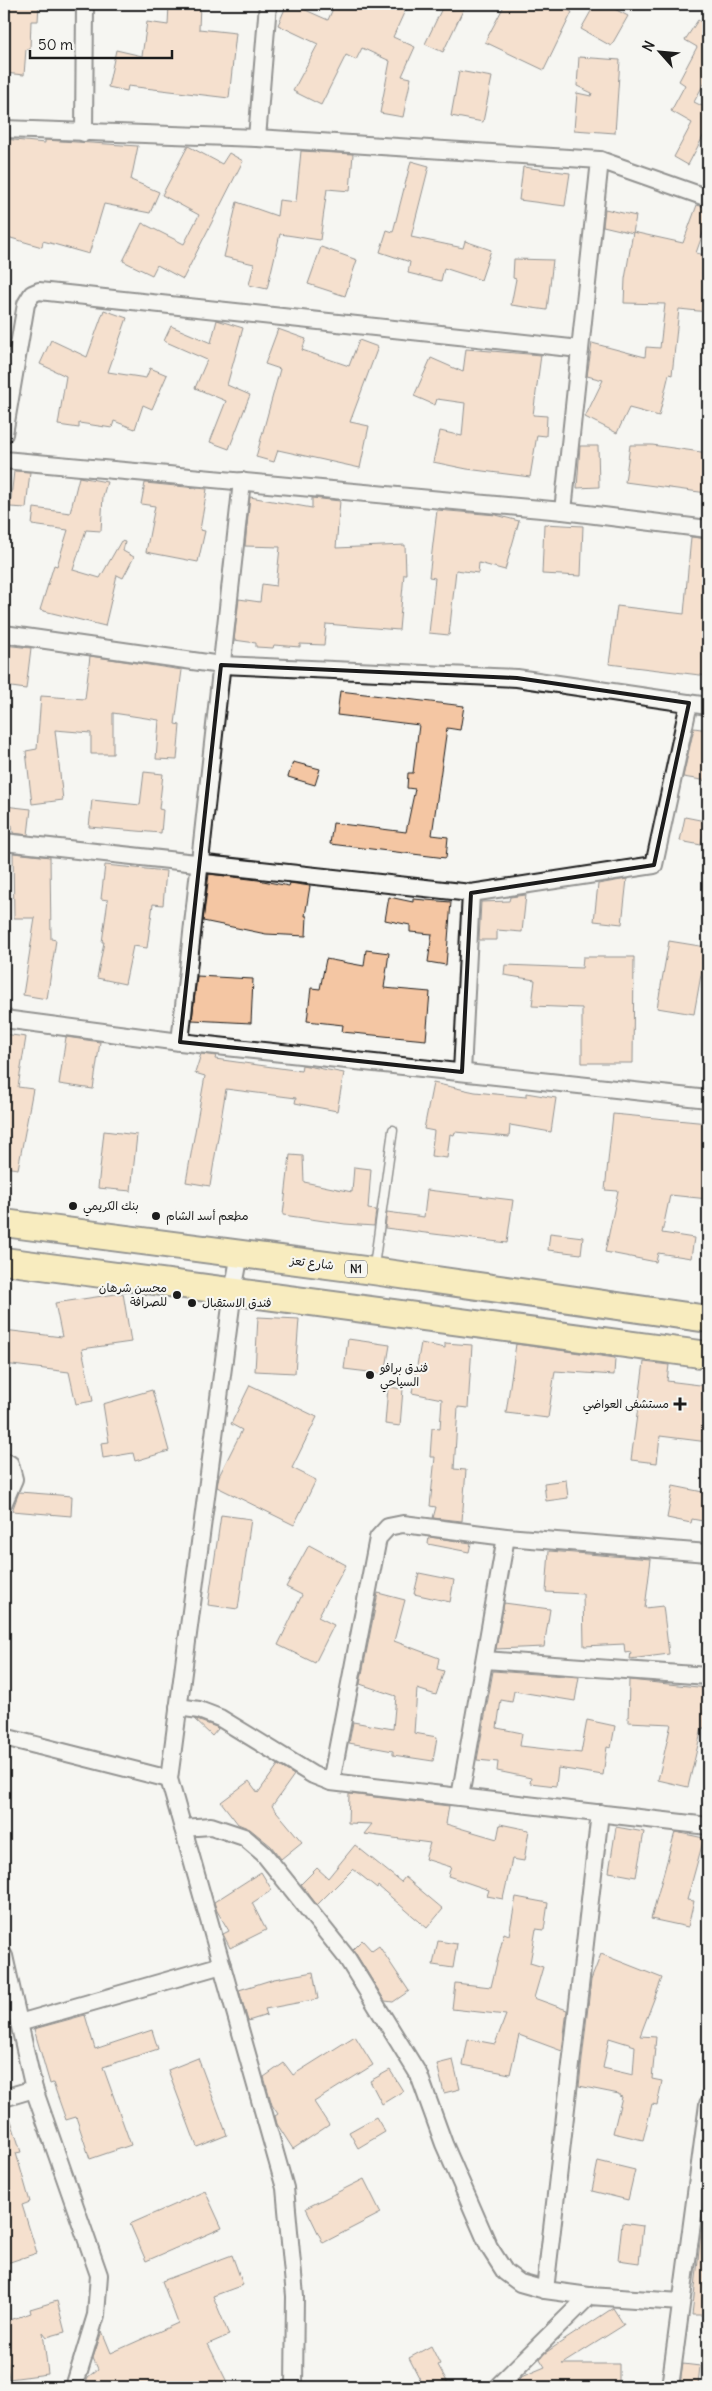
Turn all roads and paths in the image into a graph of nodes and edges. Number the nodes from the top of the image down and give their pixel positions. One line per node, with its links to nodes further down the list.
1 (85, 4): 4 (street)
2 (268, 4): 5 (street)
3 (4, 129): 4 (street)
4 (84, 133): 5 (street)
5 (257, 138): 6 (street)
6 (600, 160): 7 (street); 8 (street)
7 (708, 198)
8 (580, 349): 9 (street); 12 (street)
9 (4, 434)
10 (4, 460): 11 (street)
11 (242, 481): 12 (street); 15 (street)
12 (563, 511): 13 (street)
13 (708, 529)
14 (4, 634): 15 (street)
15 (222, 666): 16 (street); 19 (street)
16 (689, 703): 17 (street); 20 (street)
17 (708, 706)
18 (4, 842): 19 (street)
19 (200, 863): 20 (street); 22 (street)
20 (472, 893): 23 (street)
21 (4, 1019): 22 (street)
22 (180, 1042): 23 (street)
23 (462, 1072): 24 (street)
24 (708, 1099)
25 (393, 1130): 29 (lane)
26 (4, 1224): 27 (highway, شارع تعز / N1)
27 (240, 1254): 29 (highway, شارع تعز / N1); 30 (street)
28 (4, 1261): 30 (highway)
29 (373, 1271): 31 (highway, شارع تعز / N1)
30 (233, 1290): 32 (highway); 39 (street)
31 (708, 1319)
32 (708, 1355)
33 (4, 1461): 34 (street)
34 (4, 1502)
35 (506, 1536): 36 (street); 37 (street); 42 (street)
36 (708, 1553)
37 (485, 1660): 38 (street); 43 (street)
38 (708, 1676)
39 (178, 1707): 41 (street); 42 (street)
40 (4, 1737): 41 (street)
41 (170, 1779): 46 (street)
42 (331, 1782): 43 (street)
43 (460, 1797): 44 (street)
44 (600, 1813): 45 (street); 54 (street)
45 (708, 1826)
46 (183, 1828): 48 (street); 54 (street)
47 (4, 1956): 49 (street)
48 (222, 1965): 49 (street); 58 (street)
49 (13, 2016): 50 (street)
50 (34, 2089): 51 (street); 57 (street)
51 (4, 2098)
52 (708, 2104): 53 (street)
53 (704, 2173): 56 (street)
54 (545, 2290): 55 (street)
55 (589, 2296): 56 (street); 59 (street)
56 (681, 2302): 60 (street)
57 (74, 2387)
58 (294, 2387)
59 (496, 2387)
60 (670, 2387)

